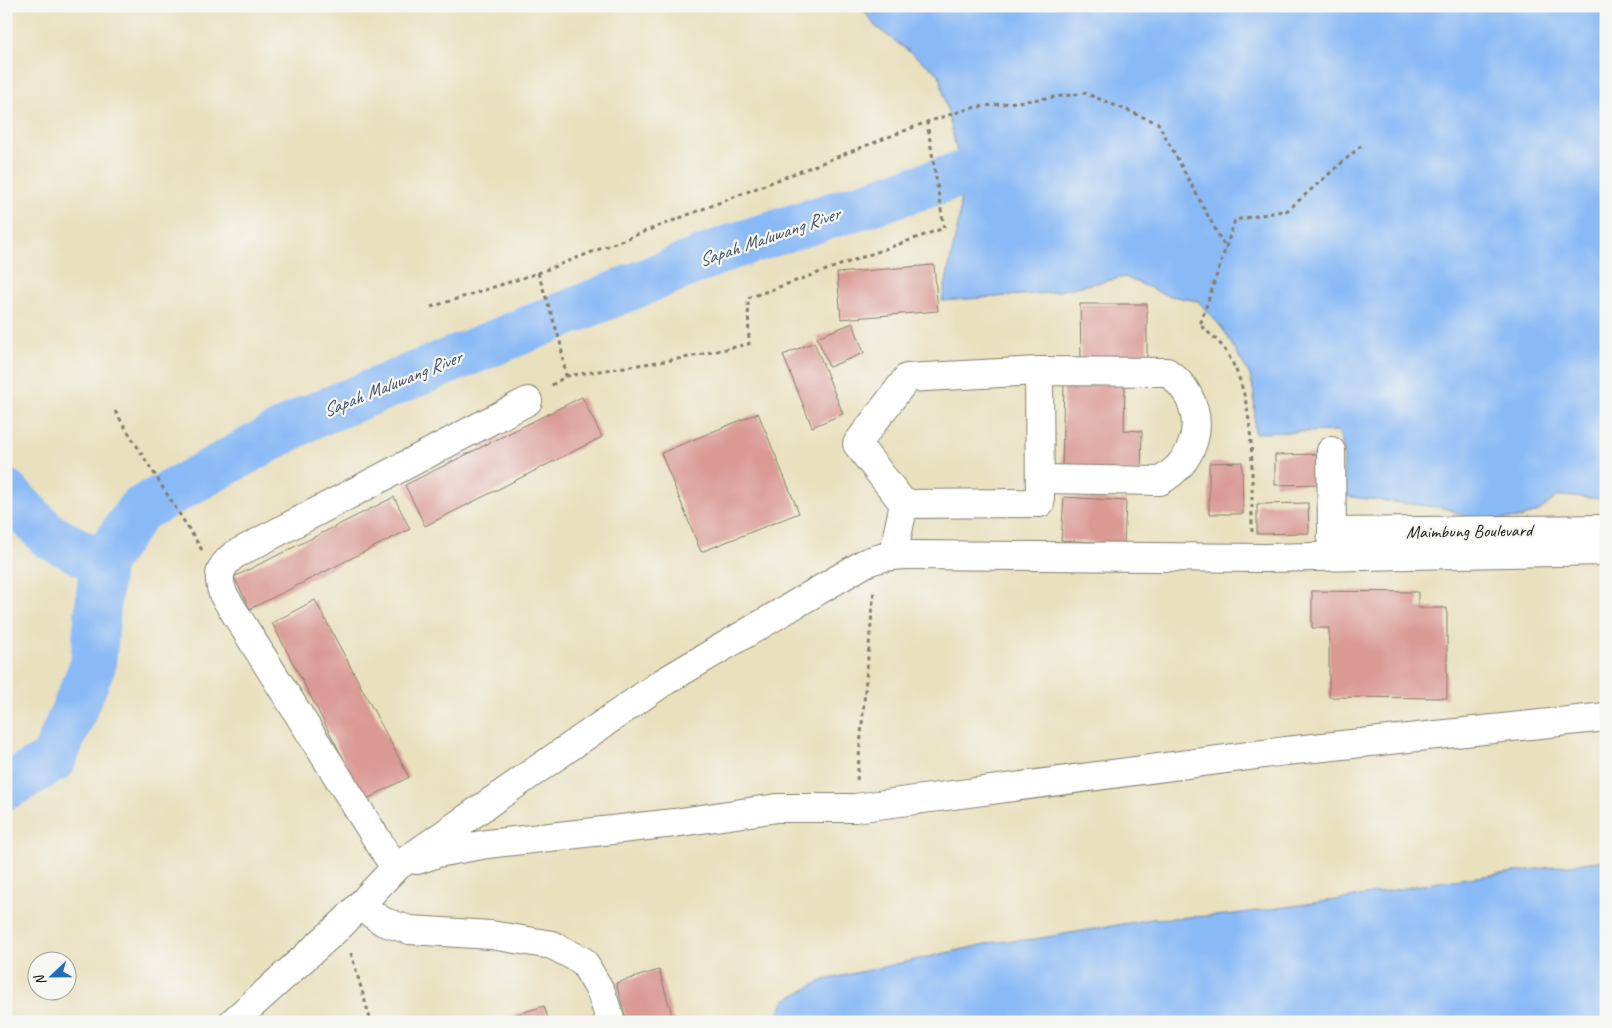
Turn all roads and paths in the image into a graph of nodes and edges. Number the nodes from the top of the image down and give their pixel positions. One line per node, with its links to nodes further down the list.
1 (927, 122): 3 (path); 4 (path); 7 (path)
2 (1362, 145): 3 (path)
3 (1226, 249): 18 (path)
4 (538, 273): 5 (path); 7 (path)
5 (431, 307)
6 (1039, 371): 11 (street); 11 (street); 12 (street)
7 (566, 376): 8 (path)
8 (528, 401): 21 (street)
9 (115, 411): 14 (path)
10 (1331, 451): 15 (street)
11 (1041, 479): 12 (street)
12 (904, 504): 17 (street)
13 (1606, 529): 15 (street, Maimbung Boulevard)
14 (198, 545)
15 (1331, 545): 16 (street); 18 (street)
16 (1606, 551)
17 (885, 556): 18 (street); 20 (path); 21 (street)
18 (1252, 558)
19 (1606, 717): 20 (street)
20 (855, 808): 21 (street)
21 (395, 868): 22 (street)
22 (351, 914): 23 (street); 24 (path); 25 (street)
23 (233, 1022)
24 (371, 1022)
25 (611, 1022)

